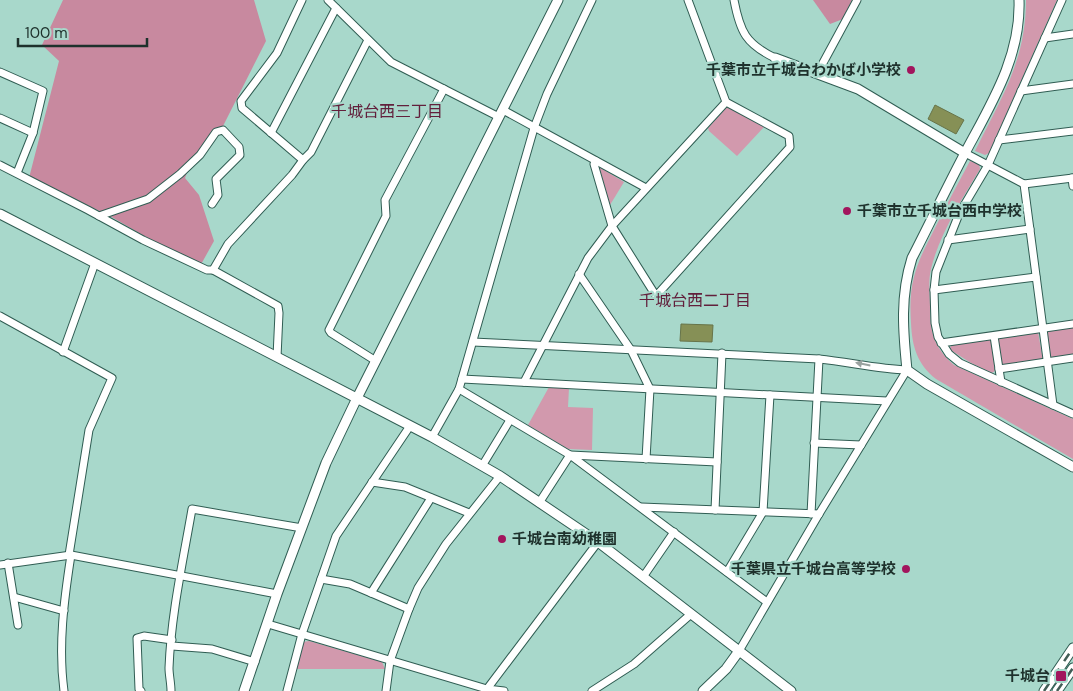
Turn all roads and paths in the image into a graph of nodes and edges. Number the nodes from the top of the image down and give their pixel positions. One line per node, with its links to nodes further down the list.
1 (302, 0): 26 (street)
2 (328, 0): 10 (street)
3 (558, 0): 21 (street)
4 (592, 0): 23 (street)
5 (688, 0): 20 (street)
6 (734, 0): 14 (street)
7 (856, 0): 16 (street)
8 (1019, 0): 28 (street)
9 (1062, 0): 12 (street)
10 (336, 8): 13 (street); 26 (street)
11 (1073, 34): 12 (street)
12 (1045, 38): 19 (street)
13 (368, 40): 18 (street); 29 (street)
14 (775, 58): 16 (street)
15 (0, 72): 25 (street)
16 (817, 74): 28 (street)
17 (1073, 84): 19 (street)
18 (444, 89): 21 (street); 62 (street)
19 (1021, 91): 27 (street)
20 (726, 102): 37 (street); 41 (street)
21 (501, 114): 23 (street); 62 (street)
22 (0, 118): 25 (street)
23 (534, 128): 30 (street); 53 (street)
24 (1073, 131): 27 (street)
25 (33, 133): 33 (street)
26 (271, 133): 29 (street)
27 (999, 140): 31 (street)
28 (965, 153): 31 (street); 65 (street)
29 (303, 160): 45 (street)
30 (596, 161): 37 (street); 41 (street)
31 (988, 165): 35 (street); 43 (street)
32 (0, 166): 33 (street)
33 (17, 173): 40 (street)
34 (1072, 178): 35 (street); 36 (street)
35 (1024, 184): 42 (street)
36 (1073, 186)
37 (646, 188): 41 (street)
38 (212, 204): 40 (street)
39 (0, 214): 44 (street)
40 (100, 216): 45 (street)
41 (612, 226): 46 (street)
42 (1030, 229): 43 (street); 47 (street)
43 (948, 240): 48 (street)
44 (96, 263): 57 (street); 59 (street)
45 (213, 270): 59 (street)
46 (579, 274): 55 (street); 56 (street)
47 (1036, 277): 48 (street); 51 (street)
48 (934, 290): 54 (street)
49 (0, 316): 57 (street)
50 (1073, 324): 51 (street)
51 (1042, 329): 52 (street); 63 (street)
52 (994, 336): 54 (street); 64 (street)
53 (473, 342): 55 (street); 66 (street)
54 (941, 343): 68 (street)
55 (541, 346): 56 (street); 67 (street)
56 (631, 350): 58 (street); 69 (street)
57 (63, 352): 100 (street)
58 (722, 353): 61 (street); 71 (street)
59 (277, 357): 73 (street)
60 (1073, 358): 63 (street)
61 (819, 359): 65 (street, one-way to 61); 74 (street)
62 (376, 361): 73 (street)
63 (1047, 362): 64 (street); 76 (street)
64 (999, 368): 68 (street)
65 (908, 370): 75 (street); 87 (street)
66 (462, 378): 67 (street); 70 (street)
67 (524, 382): 69 (street)
68 (1000, 382): 76 (street)
69 (650, 388): 71 (street); 84 (street)
70 (459, 389): 78 (street); 80 (street)
71 (720, 392): 72 (street); 85 (street)
72 (770, 395): 74 (street); 94 (street)
73 (357, 398): 79 (street); 97 (street)
74 (817, 398): 75 (street); 81 (street)
75 (887, 401): 82 (street)
76 (1053, 405): 77 (street)
77 (1073, 414)
78 (510, 420): 83 (street); 86 (street)
79 (410, 426): 80 (street); 89 (street)
80 (432, 437): 86 (street)
81 (814, 443): 82 (street); 96 (street)
82 (861, 445): 96 (street)
83 (570, 455): 84 (street); 91 (street); 92 (street)
84 (646, 458): 85 (street)
85 (717, 462): 93 (street)
86 (482, 466): 88 (street)
87 (1073, 467)
88 (500, 476): 91 (street); 95 (street)
89 (372, 482): 90 (street); 106 (street)
90 (431, 498): 95 (street); 107 (street)
91 (539, 503): 99 (street)
92 (641, 506): 93 (street); 98 (street)
93 (715, 510): 94 (street)
94 (762, 512): 96 (street); 103 (street)
95 (469, 513): 111 (street)
96 (815, 514): 110 (street)
97 (302, 528): 104 (street); 108 (street)
98 (674, 532): 103 (street); 105 (street)
99 (598, 542): 105 (street); 123 (street)
100 (70, 555): 101 (street); 104 (street); 112 (street)
101 (8, 564): 102 (street); 109 (street)
102 (0, 565)
103 (727, 572): 110 (street)
104 (180, 577): 108 (street); 117 (street)
105 (643, 578): 113 (street)
106 (321, 579): 107 (street); 116 (street)
107 (370, 593): 111 (street)
108 (277, 594): 114 (street)
109 (14, 597): 112 (street); 115 (street)
110 (767, 602): 119 (street)
111 (409, 609): 120 (street)
112 (64, 611): 124 (street)
113 (691, 614): 119 (street); 131 (street)
114 (268, 624): 116 (street); 121 (street)
115 (18, 625)
116 (302, 634): 120 (street); 128 (street)
117 (172, 643): 121 (street); 125 (street); 126 (street)
118 (1073, 648): 134 (street)
119 (739, 651): 132 (street); 133 (street)
120 (390, 660): 123 (street); 129 (street)
121 (255, 662): 127 (street)
122 (1073, 668): 135 (street)
123 (487, 690): 130 (street)
124 (64, 691)
125 (141, 691)
126 (171, 691)
127 (244, 691)
128 (287, 691)
129 (386, 691)
130 (504, 691)
131 (592, 691)
132 (703, 691)
133 (791, 691)
134 (1044, 691)
135 (1057, 691)

